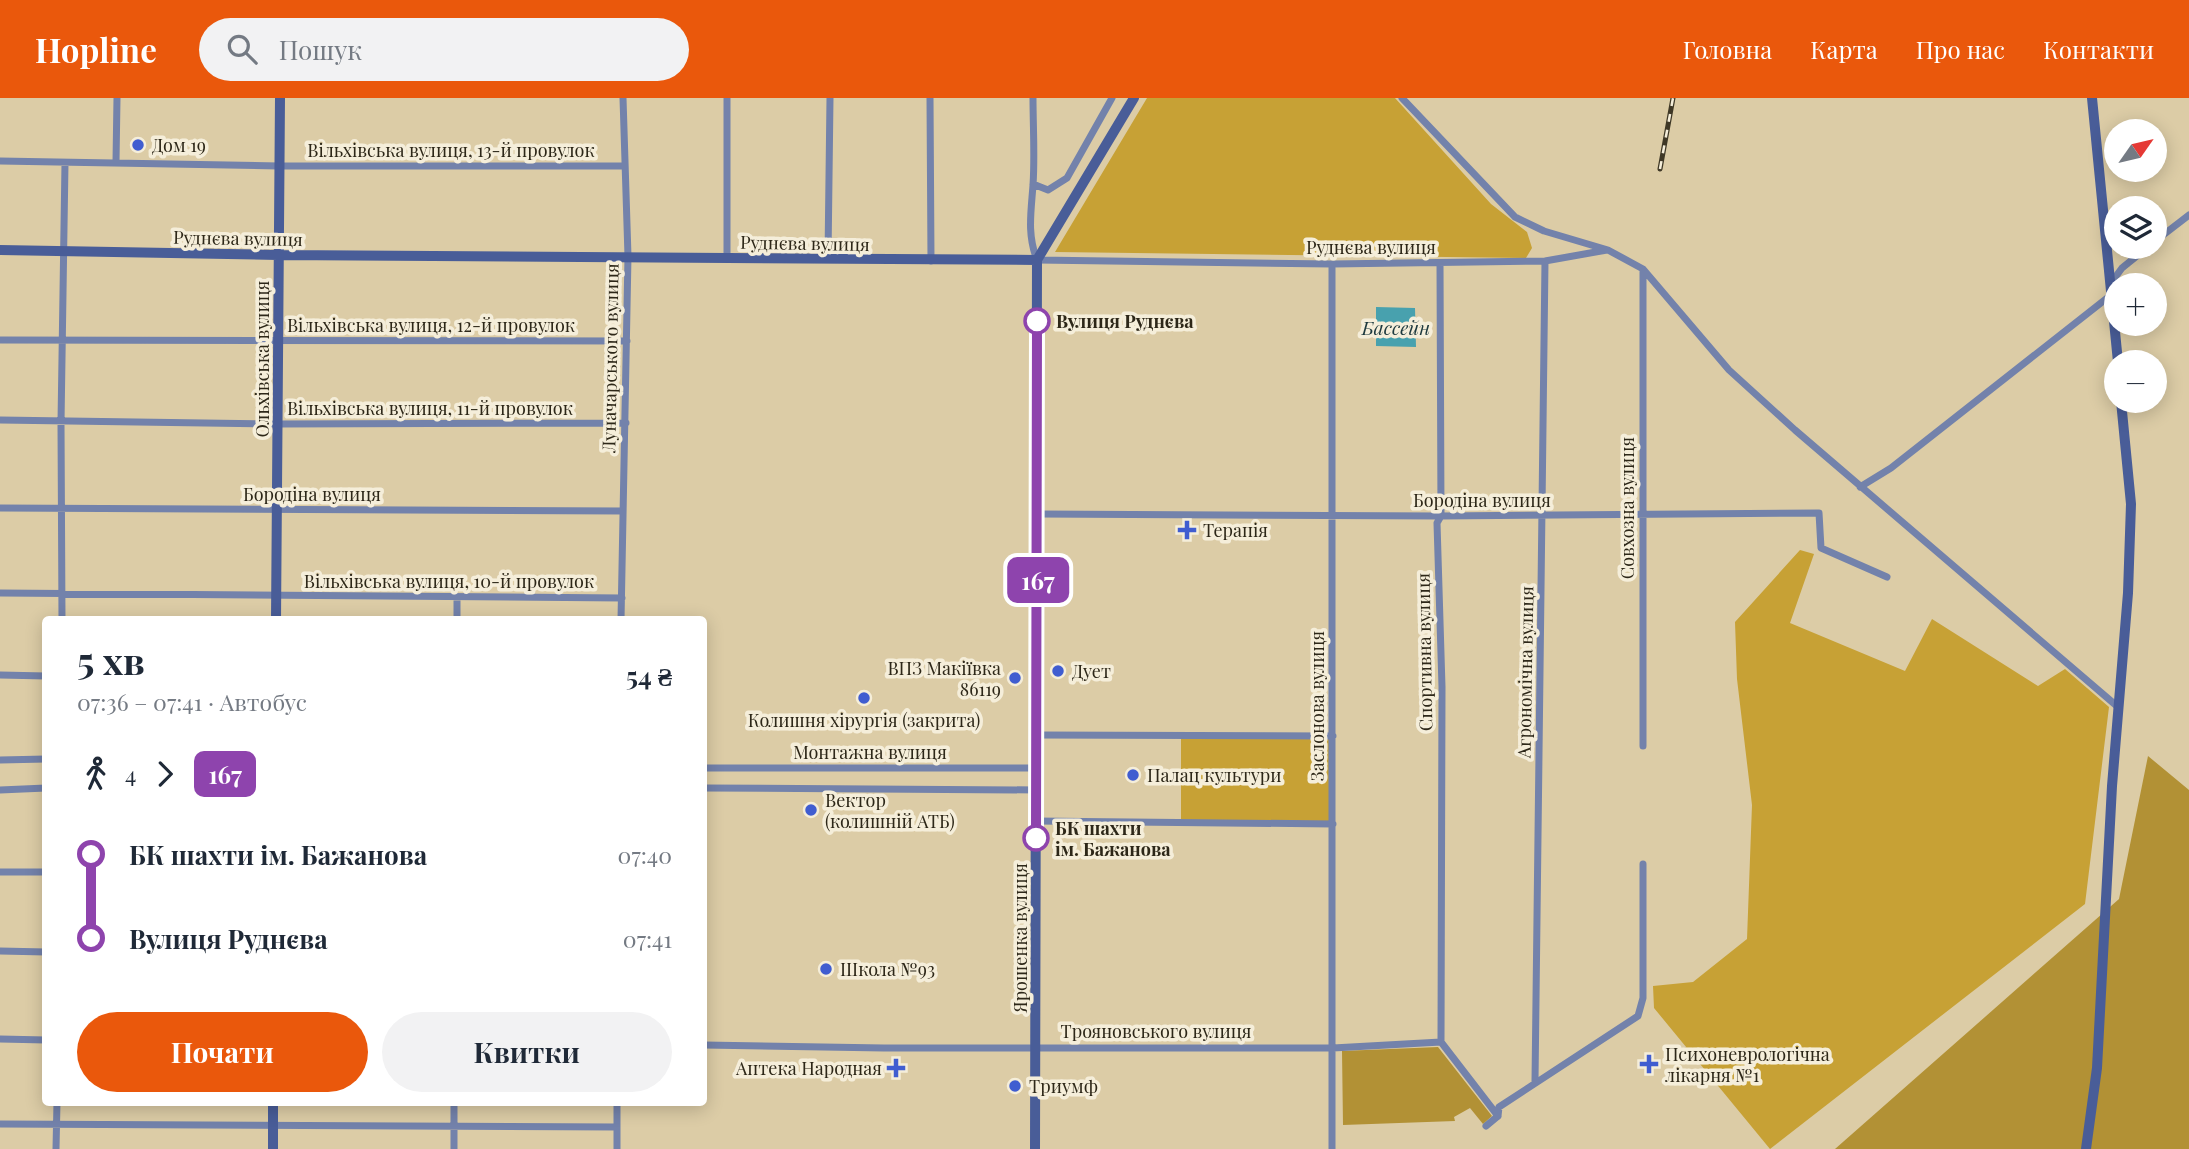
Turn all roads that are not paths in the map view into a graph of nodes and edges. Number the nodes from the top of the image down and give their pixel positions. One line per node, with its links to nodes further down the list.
1 (117, 98): 13 (street)
2 (280, 98): 15 (street, Ольхівська вулиця)
3 (623, 98): 16 (street, Луначарського вулиця)
4 (727, 98): 25 (street)
5 (830, 98): 26 (street)
6 (930, 98): 29 (street)
7 (1033, 98): 17 (street, Ярошенка вулиця)
8 (1112, 98): 17 (street)
9 (1134, 98): 28 (street)
10 (1402, 98): 21 (street)
11 (2092, 98): 34 (street)
12 (0, 161): 14 (street, Вільхівська вулиця, 13-й провулок)
13 (117, 162): 14 (street, Вільхівська вулиця, 13-й провулок); 15 (street, Вільхівська вулиця, 13-й провулок)
14 (65, 163): 22 (street)
15 (279, 166): 16 (street, Вільхівська вулиця, 13-й провулок); 23 (street, Ольхівська вулиця)
16 (623, 166): 24 (street, Луначарського вулиця)
17 (1033, 184): 28 (street, Ярошенка вулиця)
18 (2189, 215): 19 (street)
19 (2167, 232)
20 (0, 250): 22 (street, Руднєва вулиця)
21 (1608, 250): 30 (street, Руднєва вулиця); 33 (street)
22 (64, 251): 23 (street, Руднєва вулиця); 38 (street)
23 (278, 255): 24 (street, Руднєва вулиця); 40 (street, Ольхівська вулиця)
24 (628, 256): 25 (street, Руднєва вулиця); 39 (street, Луначарського вулиця)
25 (727, 257): 26 (street, Руднєва вулиця)
26 (828, 258): 29 (street, Руднєва вулиця)
27 (2133, 259): 35 (street)
28 (1037, 260): 29 (street, Руднєва вулиця); 32 (street, Руднєва вулиця); 51 (street, Ярошенка вулиця)
29 (931, 261)
30 (1545, 261): 31 (street, Руднєва вулиця); 53 (street, Агрономічна вулиця)
31 (1440, 262): 32 (street, Руднєва вулиця); 55 (street, Спортивна вулиця)
32 (1332, 264): 52 (street, Заслонова вулиця)
33 (1643, 269): 46 (street); 54 (street, Совхозна вулиця)
34 (2109, 273)
35 (2118, 273)
36 (2104, 301): 46 (street)
37 (0, 340): 38 (street, Вільхівська вулиця, 12-й провулок)
38 (62, 341): 40 (street, Вільхівська вулиця, 12-й провулок); 43 (street)
39 (627, 341): 40 (street, Вільхівська вулиця, 12-й провулок); 44 (street, Луначарського вулиця)
40 (278, 342): 45 (street, Ольхівська вулиця)
41 (2122, 413): 68 (street)
42 (0, 420): 43 (street, Вільхівська вулиця, 11-й провулок)
43 (61, 423): 45 (street, Вільхівська вулиця, 11-й провулок); 48 (street)
44 (626, 423): 45 (street, Вільхівська вулиця, 11-й провулок); 50 (street, Луначарського вулиця)
45 (277, 424): 49 (street, Ольхівська вулиця)
46 (1860, 487): 68 (street)
47 (0, 508): 48 (street, Бородіна вулиця)
48 (61, 509): 49 (street, Бородіна вулиця); 58 (street)
49 (276, 510): 50 (street, Бородіна вулиця); 59 (street, Ольхівська вулиця)
50 (623, 511): 61 (street, Луначарського вулиця)
51 (1038, 514): 52 (street, Бородіна вулиця); 69 (street, Ярошенка вулиця)
52 (1333, 514): 55 (street, Бородіна вулиця); 70 (street, Заслонова вулиця)
53 (1543, 515): 54 (street, Бородіна вулиця); 55 (street, Бородіна вулиця); 93 (street, Агрономічна вулиця)
54 (1643, 515): 56 (street, Бородіна вулиця); 71 (street, Совхозна вулиця)
55 (1441, 516): 89 (street, Спортивна вулиця)
56 (1887, 577)
57 (0, 593): 58 (street, Вільхівська вулиця, 10-й провулок)
58 (62, 593): 59 (street, Вільхівська вулиця, 10-й провулок); 62 (street)
59 (276, 596): 60 (street, Вільхівська вулиця, 10-й провулок); 63 (street, Ольхівська вулиця)
60 (457, 597): 61 (street, Вільхівська вулиця, 10-й провулок); 64 (street)
61 (622, 598): 65 (street, Луначарського вулиця)
62 (62, 616)
63 (276, 616)
64 (457, 616)
65 (621, 616)
66 (0, 674): 67 (street)
67 (42, 676)
68 (2118, 707): 111 (street)
69 (1037, 735): 70 (street); 75 (street, Ярошенка вулиця)
70 (1333, 736): 81 (street, Заслонова вулиця)
71 (1643, 746)
72 (0, 760): 73 (street)
73 (42, 760)
74 (707, 768): 75 (street, Монтажна вулиця)
75 (1037, 768): 79 (street, Ярошенка вулиця)
76 (42, 788): 78 (street)
77 (707, 788): 79 (street, Монтажна вулиця)
78 (0, 789)
79 (1037, 790): 80 (street, Ярошенка вулиця)
80 (1036, 821): 81 (street); 91 (street, Ярошенка вулиця)
81 (1333, 824): 92 (street, Заслонова вулиця)
82 (1643, 864): 93 (street)
83 (0, 872): 84 (street)
84 (42, 872)
85 (0, 951): 86 (street)
86 (42, 952)
87 (0, 1039): 88 (street)
88 (42, 1040)
89 (1441, 1042): 92 (street, Трояновського вулиця); 98 (street)
90 (707, 1045): 91 (street, Трояновського вулиця)
91 (1036, 1047): 92 (street, Трояновського вулиця); 109 (street, Ярошенка вулиця)
92 (1333, 1048): 110 (street, Заслонова вулиця)
93 (1535, 1082): 98 (street)
94 (57, 1106): 100 (street)
95 (273, 1106): 101 (street)
96 (454, 1106): 102 (street)
97 (617, 1106): 104 (street)
98 (1498, 1116): 103 (street)
99 (0, 1124): 100 (street)
100 (55, 1124): 101 (street); 105 (street)
101 (273, 1124): 102 (street); 106 (street)
102 (454, 1126): 104 (street); 107 (street)
103 (1486, 1126)
104 (617, 1128): 108 (street)
105 (56, 1149)
106 (273, 1149)
107 (454, 1149)
108 (617, 1149)
109 (1035, 1149)
110 (1332, 1149)
111 (2086, 1149)

